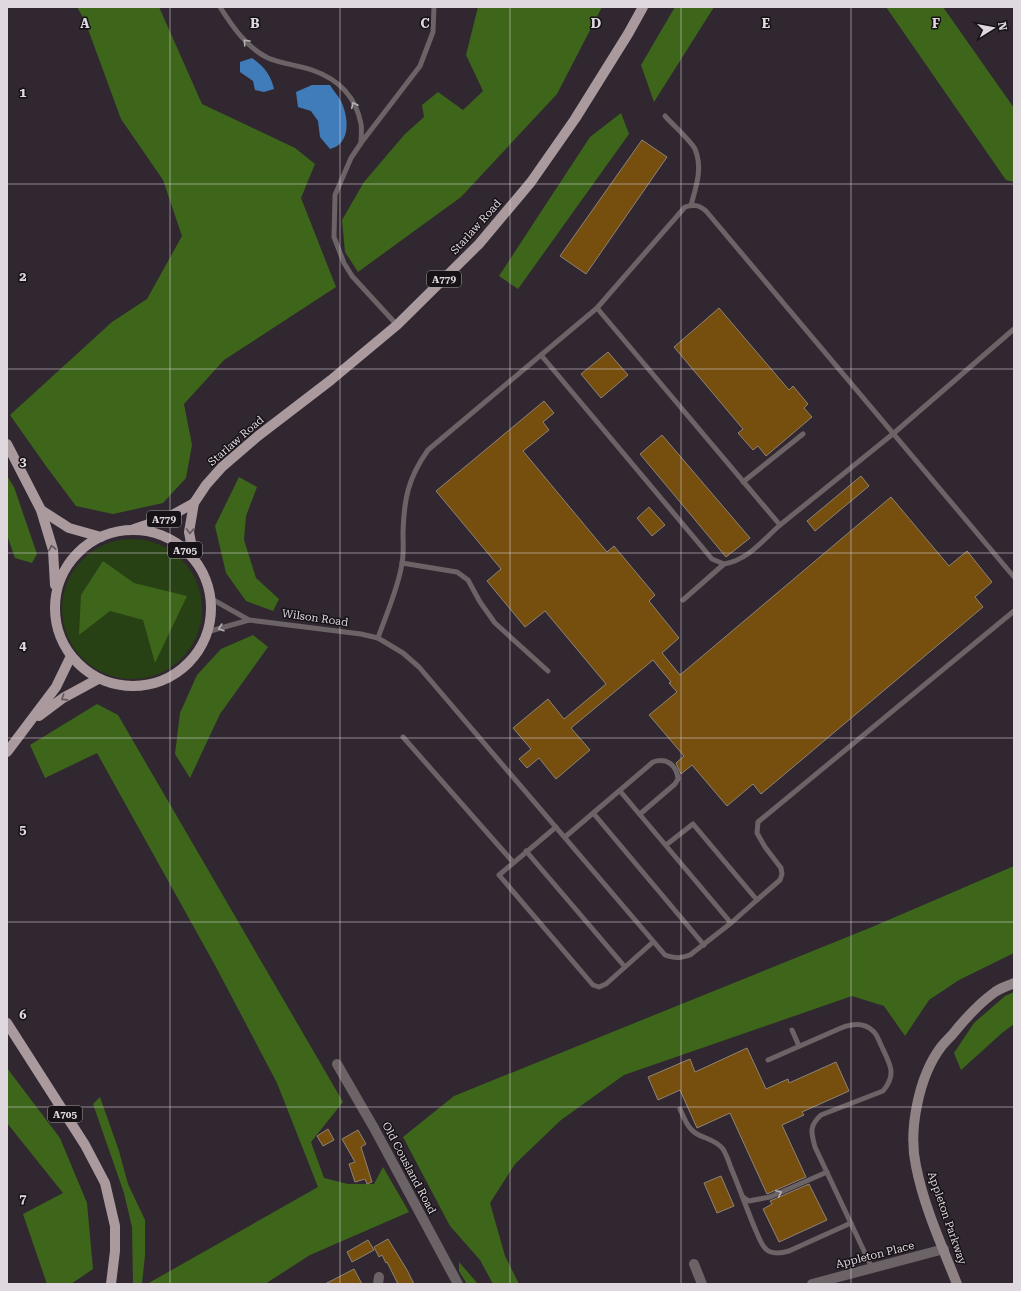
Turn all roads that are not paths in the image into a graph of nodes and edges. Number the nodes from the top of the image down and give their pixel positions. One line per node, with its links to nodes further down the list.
1 (220, 7): 5 (lane, one-way to 1)
2 (434, 7): 5 (lane)
3 (642, 7): 8 (main road, Starlaw Road / A779)
4 (665, 116): 6 (lane)
5 (362, 143): 8 (lane)
6 (691, 205): 7 (lane); 11 (lane)
7 (597, 308): 10 (lane); 14 (lane)
8 (397, 325): 15 (main road, Starlaw Road / A779)
9 (1014, 329): 11 (lane)
10 (541, 355): 21 (lane); 22 (lane)
11 (894, 432): 17 (lane); 23 (lane)
12 (802, 434): 14 (lane)
13 (7, 444): 16 (main road, A705)
14 (743, 482): 17 (lane)
15 (194, 503): 18 (main road, A779); 20 (main road, A779, one-way to 20)
16 (41, 510): 19 (main road, A705); 24 (main road, A705, one-way to 16)
17 (780, 525): 22 (lane)
18 (131, 530): 19 (main road, A705); 20 (main road, A705)
19 (101, 537): 24 (main road, A705)
20 (194, 559): 25 (main road, A705)
21 (402, 563): 30 (lane); 32 (lane)
22 (724, 564): 26 (lane)
23 (1014, 577)
24 (55, 587): 31 (main road, A705)
25 (210, 598): 28 (lane, Wilson Road); 29 (main road, A705)
26 (683, 600)
27 (1014, 611): 45 (lane, Wilson Road)
28 (250, 620): 29 (lane, Wilson Road, one-way to 29); 30 (lane, Wilson Road)
29 (208, 632): 33 (main road, A705)
30 (378, 638): 40 (lane, Wilson Road)
31 (71, 656): 33 (main road, A705); 34 (main road)
32 (548, 671)
33 (98, 679): 34 (main road, one-way to 34)
34 (29, 724): 36 (main road)
35 (403, 737): 44 (lane)
36 (7, 752)
37 (620, 791): 38 (lane); 39 (lane); 39 (lane)
38 (594, 814): 41 (lane); 48 (lane)
39 (640, 814): 42 (lane)
40 (556, 827): 41 (lane, Wilson Road); 43 (lane)
41 (565, 838): 47 (lane, Wilson Road)
42 (666, 845): 45 (lane); 46 (lane)
43 (526, 851): 44 (lane); 49 (lane)
44 (514, 862): 49 (lane)
45 (757, 900): 46 (lane, Wilson Road)
46 (731, 923): 48 (lane, Wilson Road)
47 (653, 942): 48 (lane, Wilson Road); 49 (lane)
48 (704, 945)
49 (625, 967)
50 (1014, 983): 60 (street, Appleton Parkway)
51 (7, 1023): 63 (main road, A705)
52 (792, 1030): 53 (lane)
53 (799, 1046): 54 (lane); 57 (lane)
54 (768, 1060)
55 (337, 1064): 64 (street, Old Cousland Road)
56 (680, 1109): 58 (lane)
57 (827, 1172): 58 (lane, one-way to 57); 59 (lane)
58 (743, 1197): 59 (lane)
59 (851, 1223): 62 (lane)
60 (944, 1249): 62 (street, Appleton Place); 67 (street, Appleton Parkway)
61 (694, 1264): 65 (street)
62 (872, 1268): 66 (street, Appleton Place)
63 (111, 1284)
64 (458, 1284)
65 (702, 1284)
66 (812, 1284)
67 (958, 1284)

